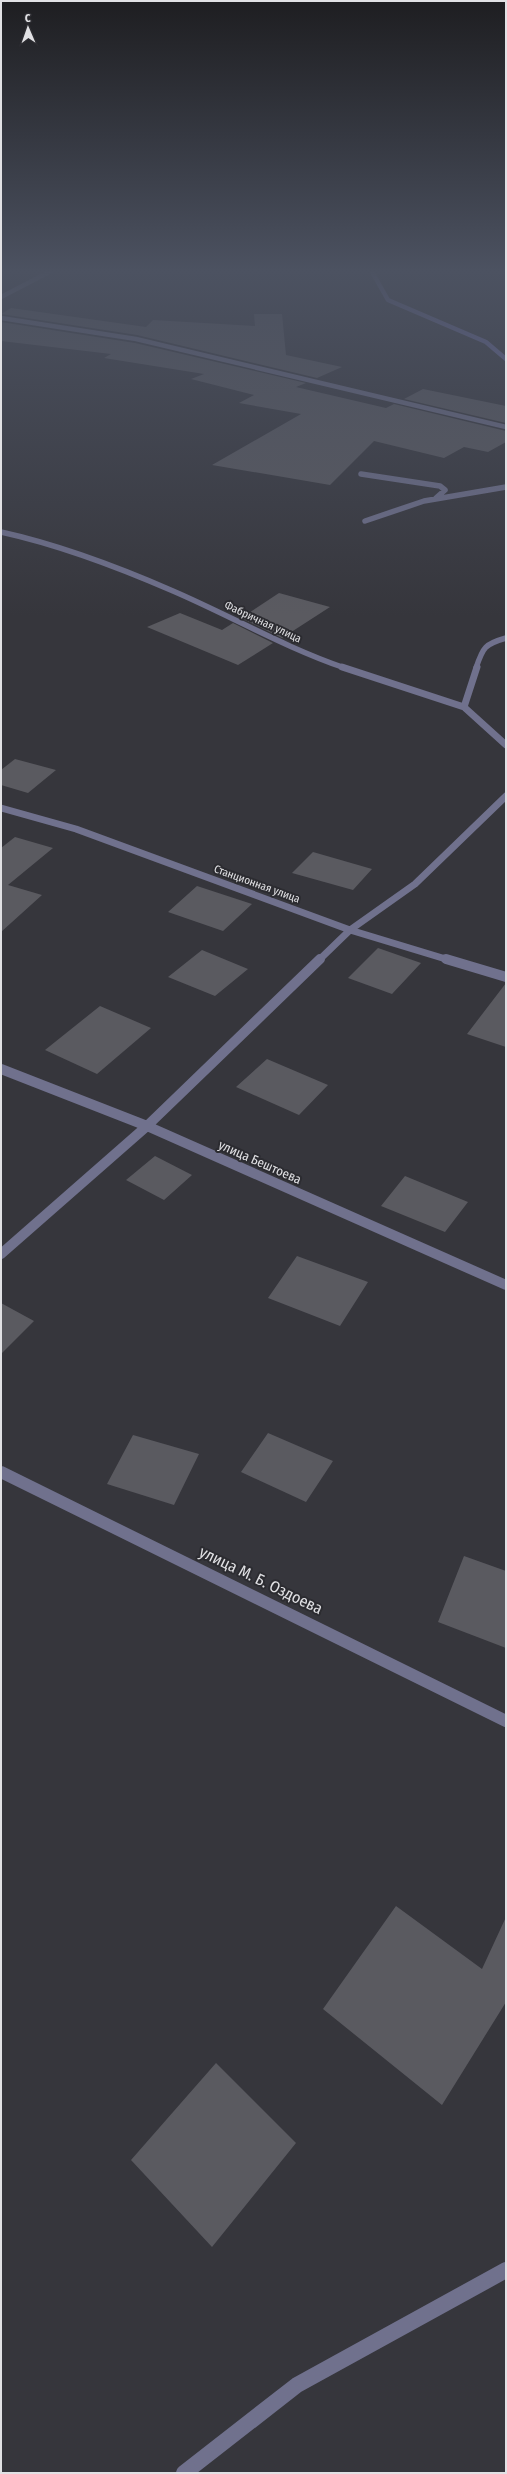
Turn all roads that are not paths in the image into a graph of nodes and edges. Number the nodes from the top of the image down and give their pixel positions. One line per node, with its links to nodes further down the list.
1 (331, 385): 2 (street)
2 (506, 427)
3 (361, 474): 5 (street)
4 (506, 486): 5 (street)
5 (436, 498): 6 (street)
6 (365, 521)
7 (1, 532): 9 (street, Фабричная улица)
8 (506, 638): 9 (street)
9 (464, 707): 10 (street, Фабричная улица)
10 (506, 746)
11 (506, 796): 13 (street)
12 (1, 808): 13 (street, Станционная улица)
13 (350, 930): 14 (street, Станционная улица); 16 (street)
14 (506, 977)
15 (1, 1069): 16 (street, улица Бештоева)
16 (147, 1126): 17 (street); 18 (street, улица Бештоева)
17 (1, 1254)
18 (506, 1285)
19 (1, 1472): 20 (street, улица М. Б. Оздоева)
20 (506, 1721)
21 (506, 2270): 22 (street)
22 (184, 2473)

